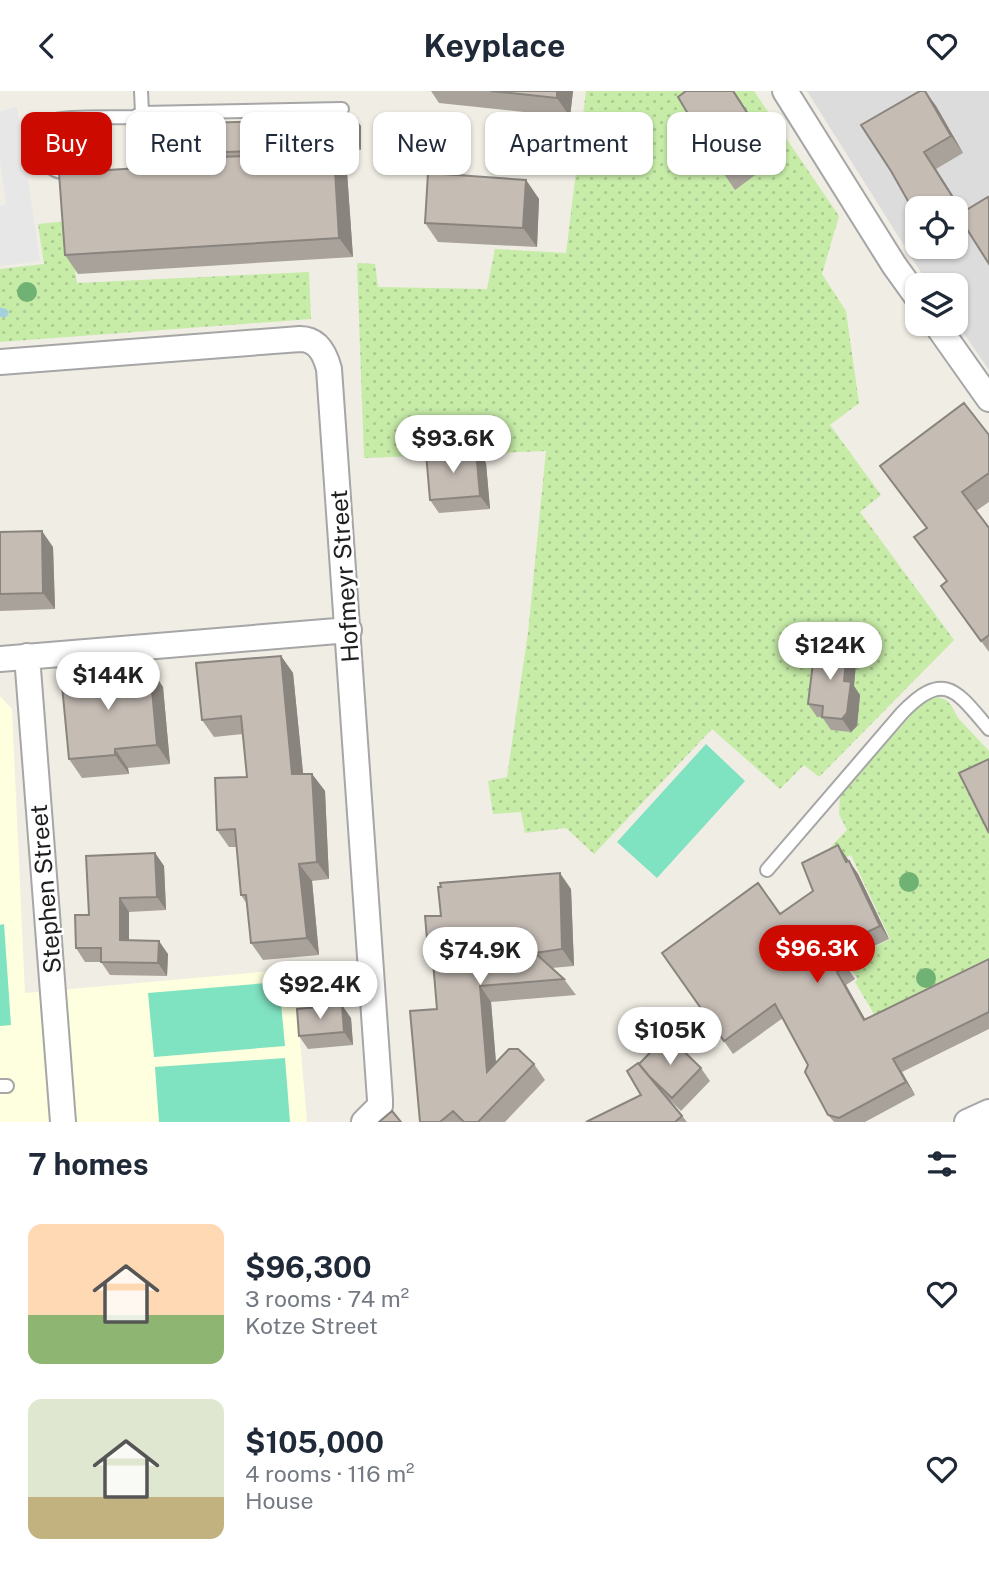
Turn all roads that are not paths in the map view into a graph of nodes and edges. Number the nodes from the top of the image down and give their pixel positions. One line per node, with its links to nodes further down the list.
1 (141, 91): 4 (lane)
2 (785, 91): 6 (street)
3 (342, 109): 5 (lane)
4 (142, 112)
5 (192, 112)
6 (905, 280)
7 (945, 336): 9 (street)
8 (0, 362): 10 (street, Hofmeyr Street)
9 (989, 398)
10 (349, 630): 11 (street); 17 (street, Hofmeyr Street)
11 (27, 656): 12 (street); 16 (street, Stephen Street)
12 (0, 659)
13 (989, 729): 14 (lane)
14 (767, 870)
15 (989, 1112): 18 (street)
16 (62, 1122)
17 (364, 1122)
18 (967, 1122)

